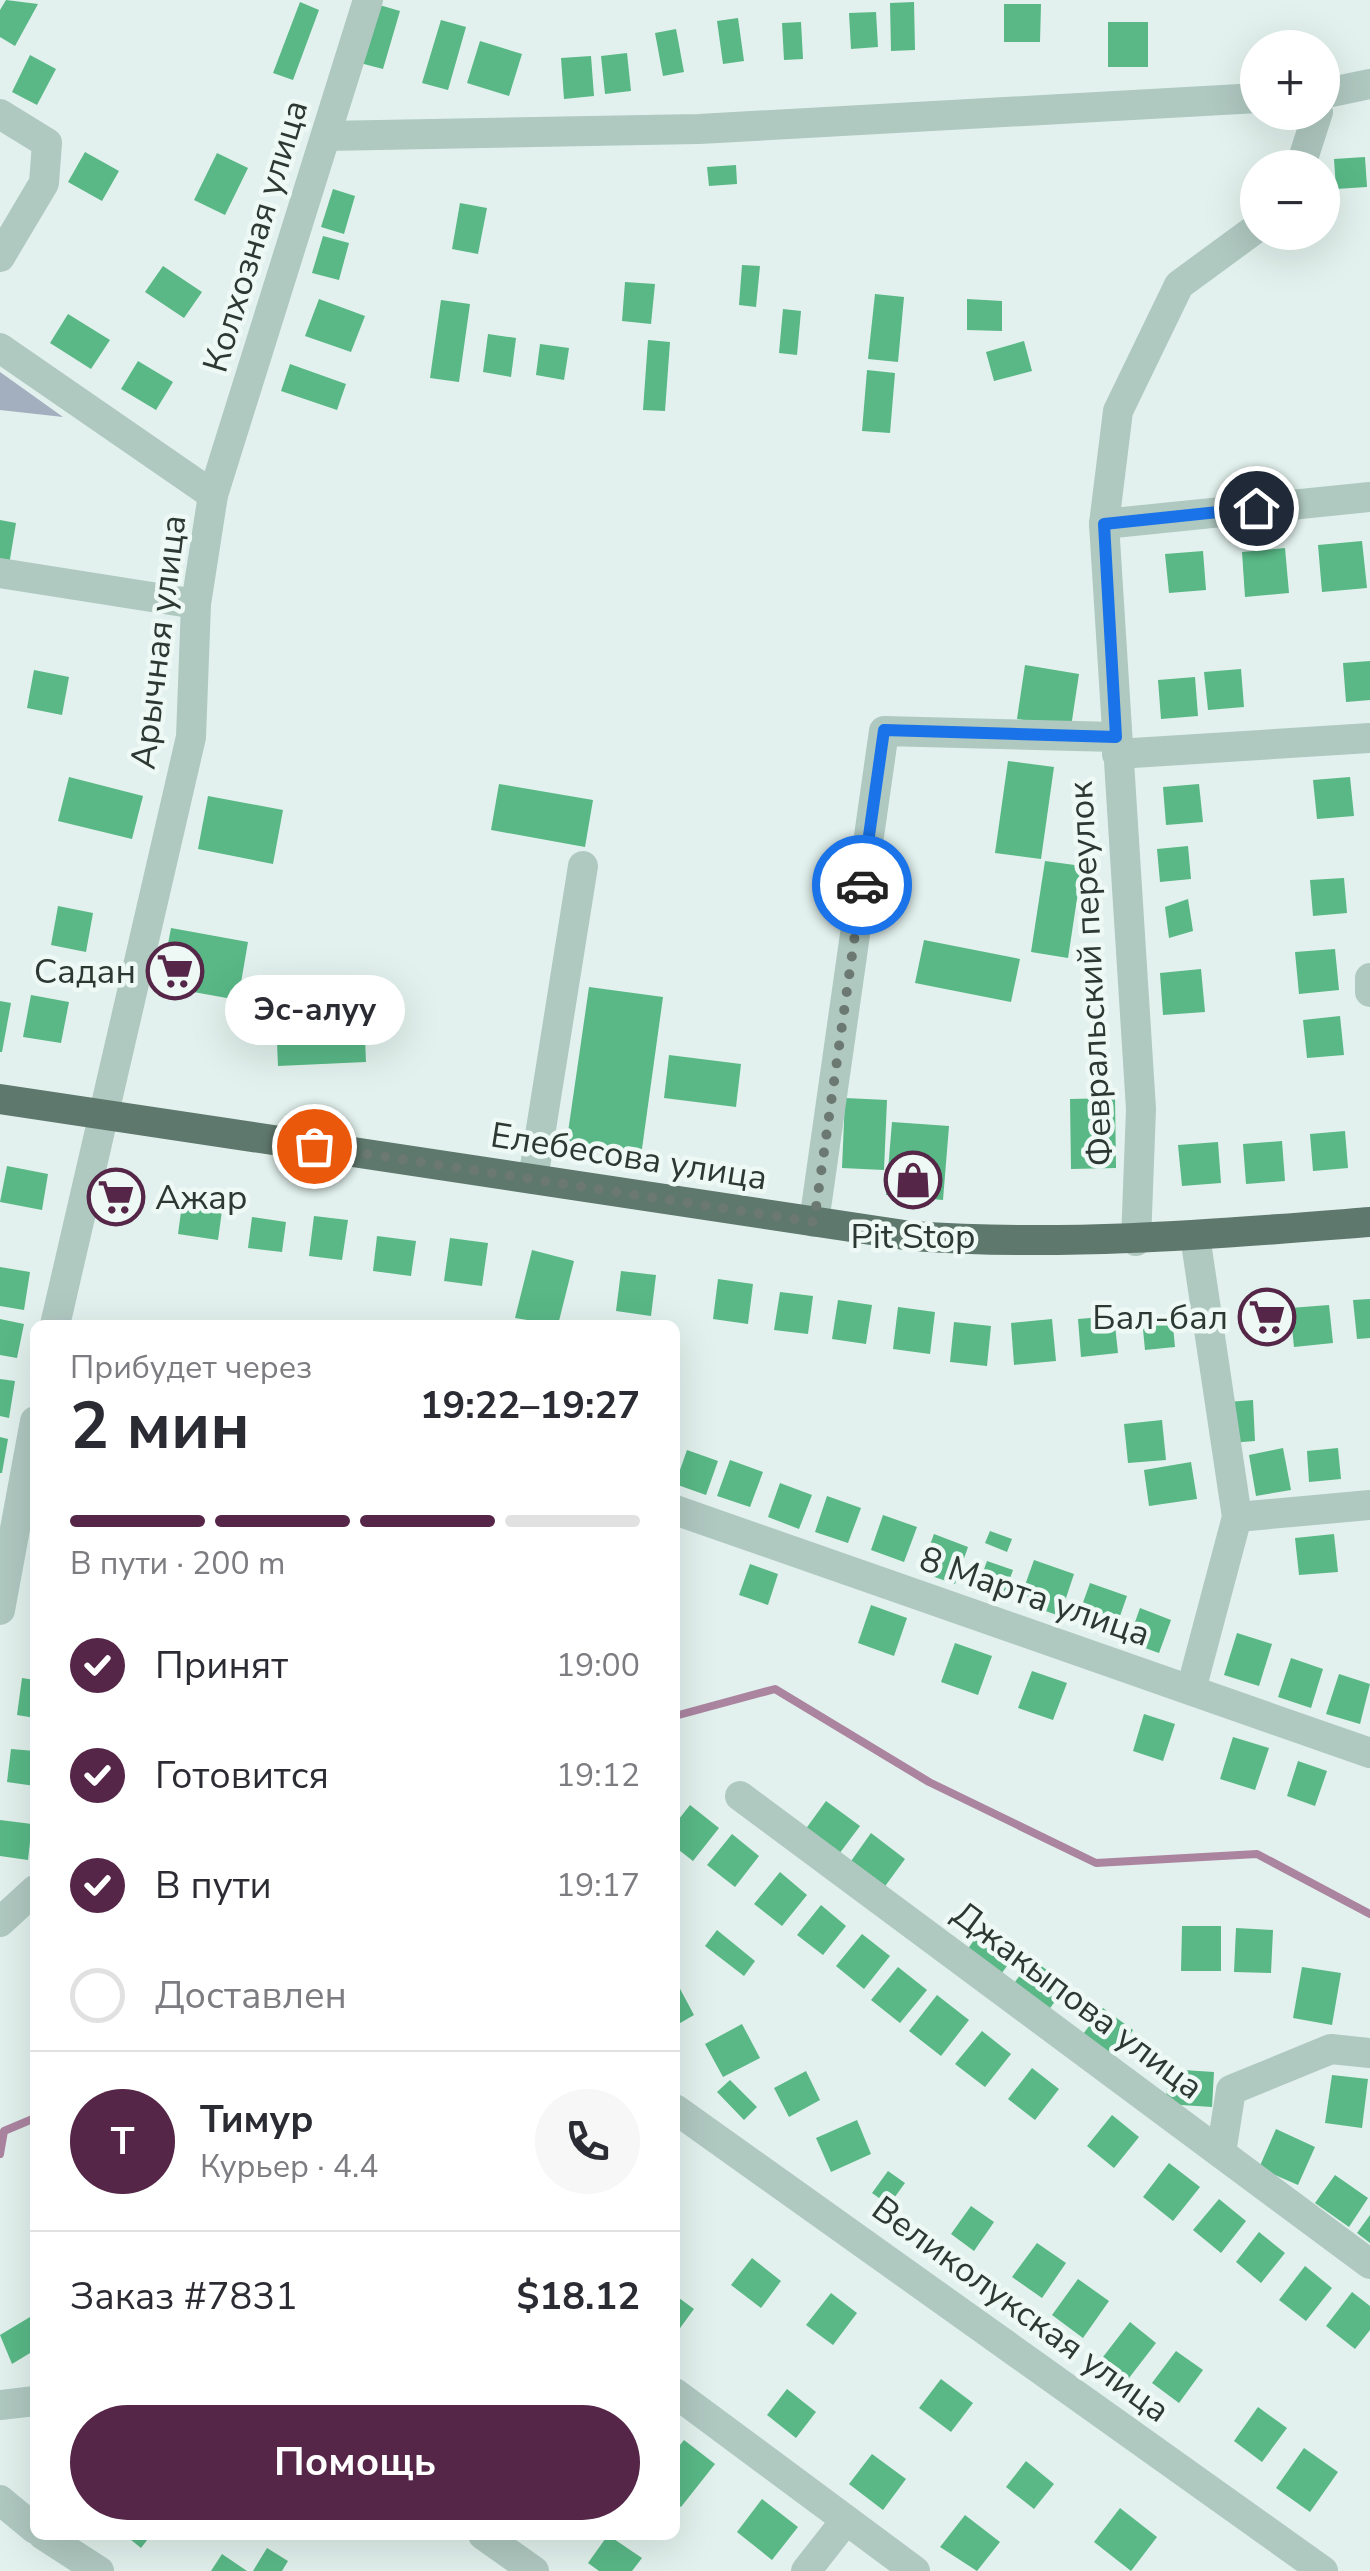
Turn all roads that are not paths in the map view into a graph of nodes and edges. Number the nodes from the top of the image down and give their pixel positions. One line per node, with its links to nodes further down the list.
1 (368, 0): 6 (street, Колхозная улица)
2 (1370, 84): 3 (street)
3 (1340, 94)
4 (1240, 99): 6 (street)
5 (0, 114): 8 (street)
6 (326, 136): 10 (street, Колхозная улица)
7 (1240, 241): 12 (street, Февральский переулок)
8 (0, 257)
9 (0, 348): 10 (street)
10 (214, 494): 14 (street, Арычная улица)
11 (1370, 497): 12 (street)
12 (1104, 524): 16 (street, Февральский переулок)
13 (0, 573): 14 (street)
14 (196, 604): 21 (street, Арычная улица)
15 (1370, 738): 16 (street)
16 (1116, 746): 23 (street); 26 (street, Февральский переулок)
17 (583, 866): 22 (street)
18 (1370, 978): 19 (street)
19 (1370, 992)
20 (0, 1099): 21 (main road, Елебесова улица)
21 (101, 1115): 22 (main road, Елебесова улица); 27 (street, Арычная улица)
22 (532, 1179): 23 (main road, Елебесова улица)
23 (814, 1222): 26 (main road, Елебесова улица)
24 (1370, 1222): 25 (main road, Елебесова улица)
25 (1195, 1236): 26 (main road, Елебесова улица); 31 (street)
26 (1136, 1240)
27 (56, 1320)
28 (30, 1449): 32 (street)
29 (1370, 1505): 31 (street)
30 (680, 1512): 33 (street, 8 Марта улица)
31 (1237, 1518): 33 (street)
32 (0, 1610)
33 (1191, 1690): 34 (street, 8 Марта улица)
34 (1370, 1753)
35 (740, 1796): 40 (street, Джакыпова улица)
36 (30, 1895): 37 (street)
37 (0, 1922)
38 (1370, 2053): 40 (street)
39 (680, 2113): 54 (street, Великолукская улица)
40 (1221, 2153): 41 (street, Джакыпова улица)
41 (1370, 2264)
42 (680, 2397): 46 (street)
43 (30, 2402): 44 (street)
44 (0, 2405)
45 (0, 2500): 47 (street)
46 (846, 2520): 52 (street); 53 (street)
47 (30, 2525)
48 (50, 2540): 50 (street)
49 (490, 2540): 51 (street)
50 (98, 2571)
51 (534, 2571)
52 (806, 2571)
53 (915, 2571)
54 (1323, 2571)

